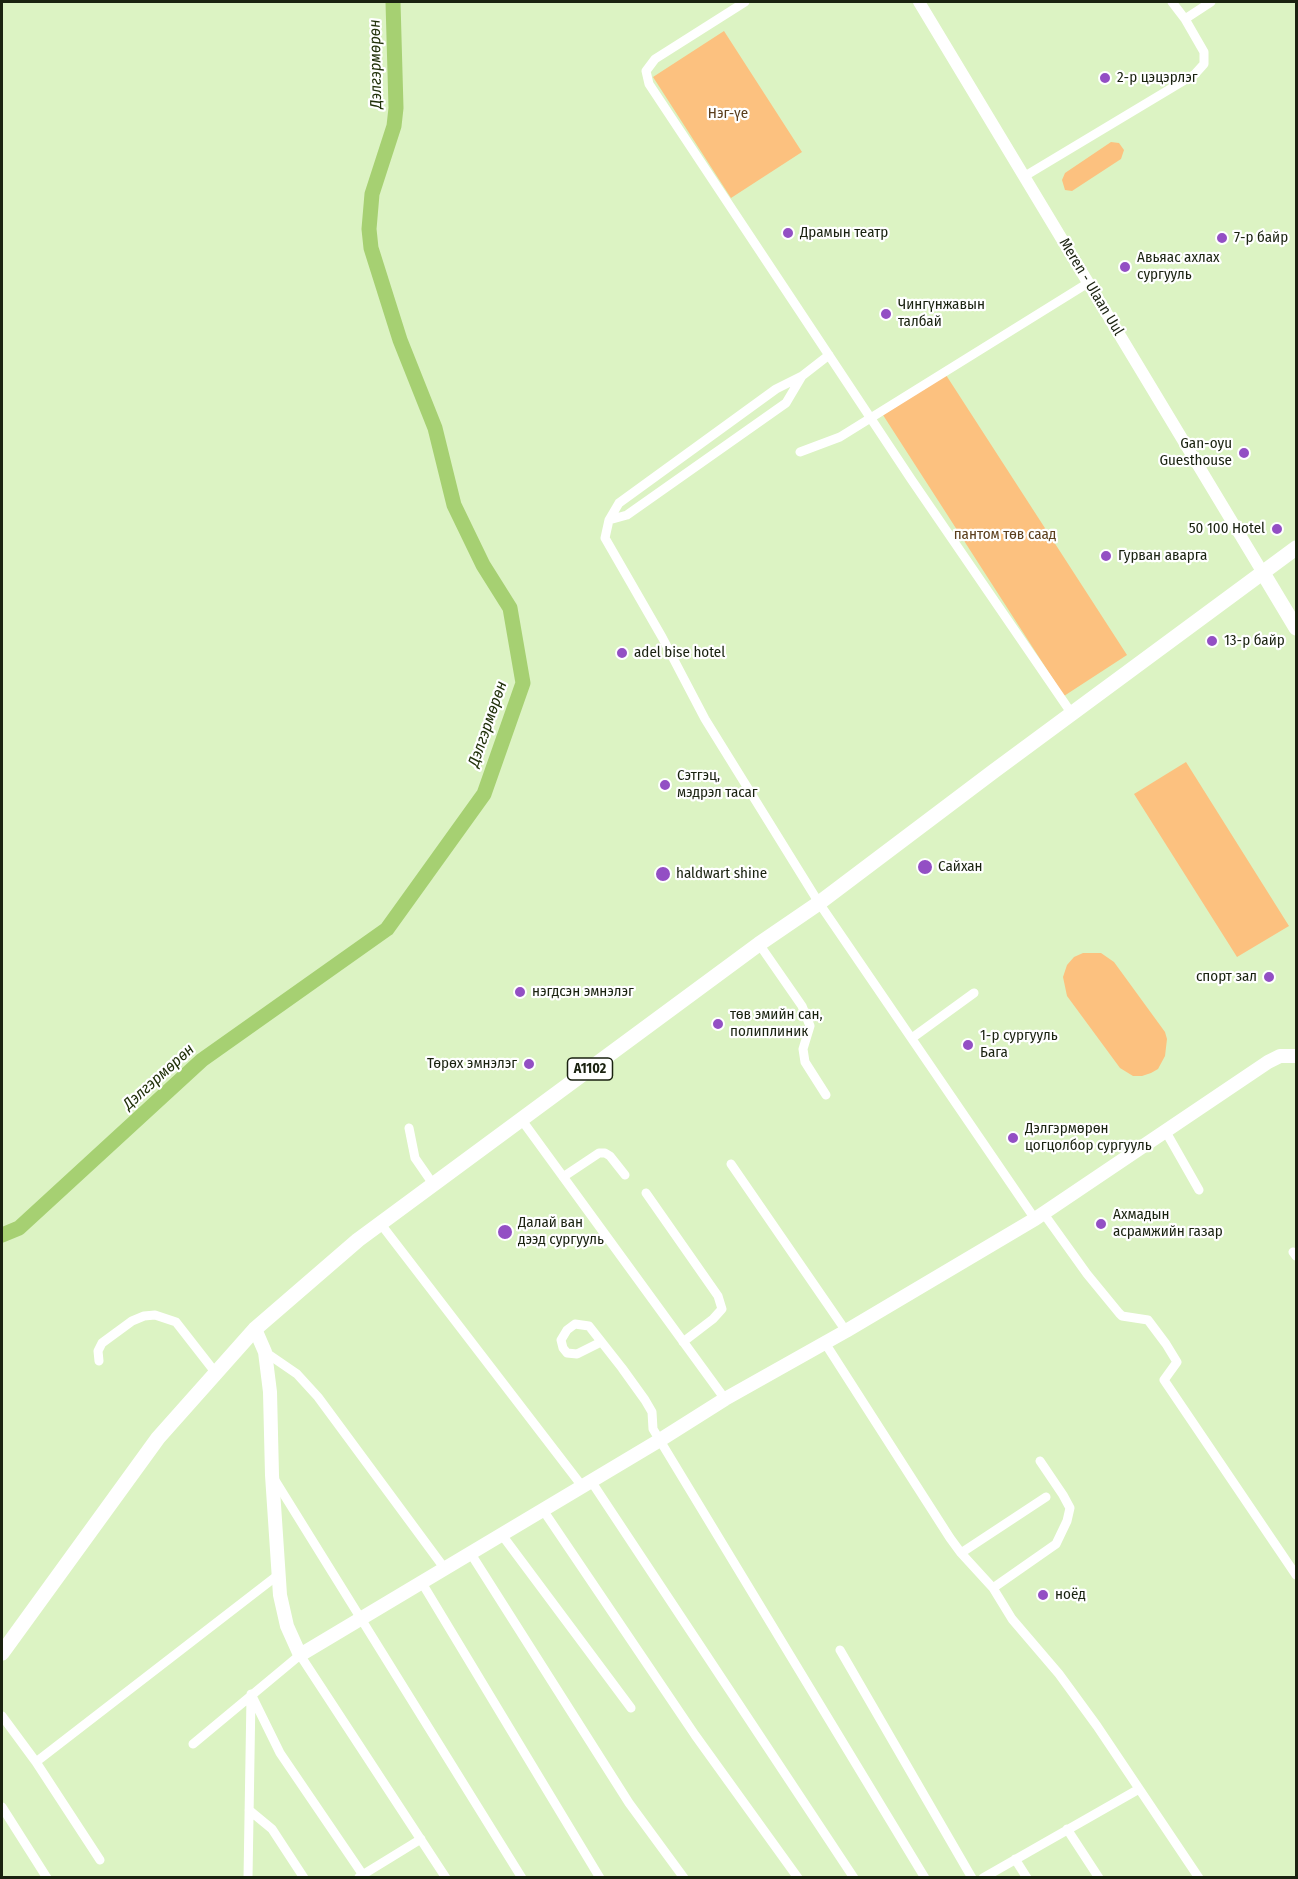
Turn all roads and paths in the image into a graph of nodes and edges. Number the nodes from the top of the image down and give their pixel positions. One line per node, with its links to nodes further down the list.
1 (745, 2): 8 (street)
2 (919, 2): 6 (street, Meren - Ulaan Uul)
3 (1172, 2): 5 (street)
4 (1211, 2): 5 (street)
5 (1185, 19): 6 (street)
6 (1025, 176): 7 (street, Meren - Ulaan Uul)
7 (1088, 283): 10 (street); 14 (street, Meren - Ulaan Uul)
8 (829, 355): 9 (street); 10 (street)
9 (802, 376): 12 (street); 12 (street)
10 (871, 418): 11 (street); 16 (street)
11 (800, 452)
12 (609, 520): 17 (street)
13 (1296, 548): 14 (main road)
14 (1263, 573): 15 (main road); 16 (main road, A1102)
15 (1296, 628)
16 (1072, 714): 17 (main road, A1102)
17 (819, 903): 18 (main road, A1102); 20 (street)
18 (759, 944): 22 (street); 23 (main road, A1102)
19 (974, 993): 20 (street)
20 (912, 1038): 32 (street)
21 (1296, 1056): 25 (main road)
22 (826, 1095)
23 (521, 1119): 28 (street); 29 (main road, A1102)
24 (409, 1128): 29 (street)
25 (1166, 1132): 30 (street); 32 (main road)
26 (731, 1164): 35 (street)
27 (625, 1175): 28 (street)
28 (563, 1176): 37 (street)
29 (433, 1184): 33 (main road, A1102)
30 (1199, 1190)
31 (646, 1193): 37 (street)
32 (1040, 1216): 35 (main road); 54 (street)
33 (380, 1224): 34 (main road, A1102); 46 (street)
34 (255, 1329): 39 (main road); 41 (main road, A1102)
35 (846, 1331): 38 (main road)
36 (601, 1342): 43 (street)
37 (683, 1342): 42 (street)
38 (825, 1343): 42 (main road); 51 (street)
39 (265, 1352): 45 (main road); 52 (street)
40 (99, 1361): 41 (street)
41 (215, 1372): 59 (main road, A1102)
42 (725, 1399): 43 (main road)
43 (660, 1440): 46 (main road); 83 (street)
44 (1040, 1461): 56 (street)
45 (272, 1475): 53 (main road); 57 (street)
46 (587, 1484): 48 (main road); 82 (street)
47 (1046, 1497): 51 (street)
48 (543, 1510): 49 (main road); 81 (street)
49 (502, 1535): 50 (main road); 62 (street)
50 (471, 1554): 52 (main road); 80 (street)
51 (961, 1554): 56 (street)
52 (445, 1569): 55 (main road)
53 (278, 1575): 60 (main road); 65 (street)
54 (1296, 1575)
55 (422, 1583): 57 (main road); 79 (street)
56 (993, 1588): 66 (street)
57 (360, 1619): 60 (main road); 78 (street)
58 (840, 1650): 84 (street)
59 (2, 1653)
60 (300, 1655): 61 (street); 70 (street)
61 (251, 1694): 64 (street); 68 (street); 73 (street)
62 (631, 1708)
63 (2, 1716): 65 (street)
64 (193, 1744)
65 (36, 1762): 72 (street)
66 (1139, 1789): 69 (street); 88 (street)
67 (2, 1807): 74 (street)
68 (249, 1810): 75 (street); 76 (street)
69 (1067, 1829): 71 (street); 87 (street)
70 (421, 1839): 73 (street); 77 (street)
71 (1015, 1859): 85 (street); 86 (street)
72 (100, 1860)
73 (361, 1876)
74 (47, 1878)
75 (248, 1878)
76 (304, 1878)
77 (446, 1878)
78 (522, 1878)
79 (600, 1878)
80 (684, 1878)
81 (798, 1878)
82 (854, 1878)
83 (925, 1878)
84 (972, 1878)
85 (983, 1878)
86 (1028, 1878)
87 (1099, 1878)
88 (1199, 1878)

